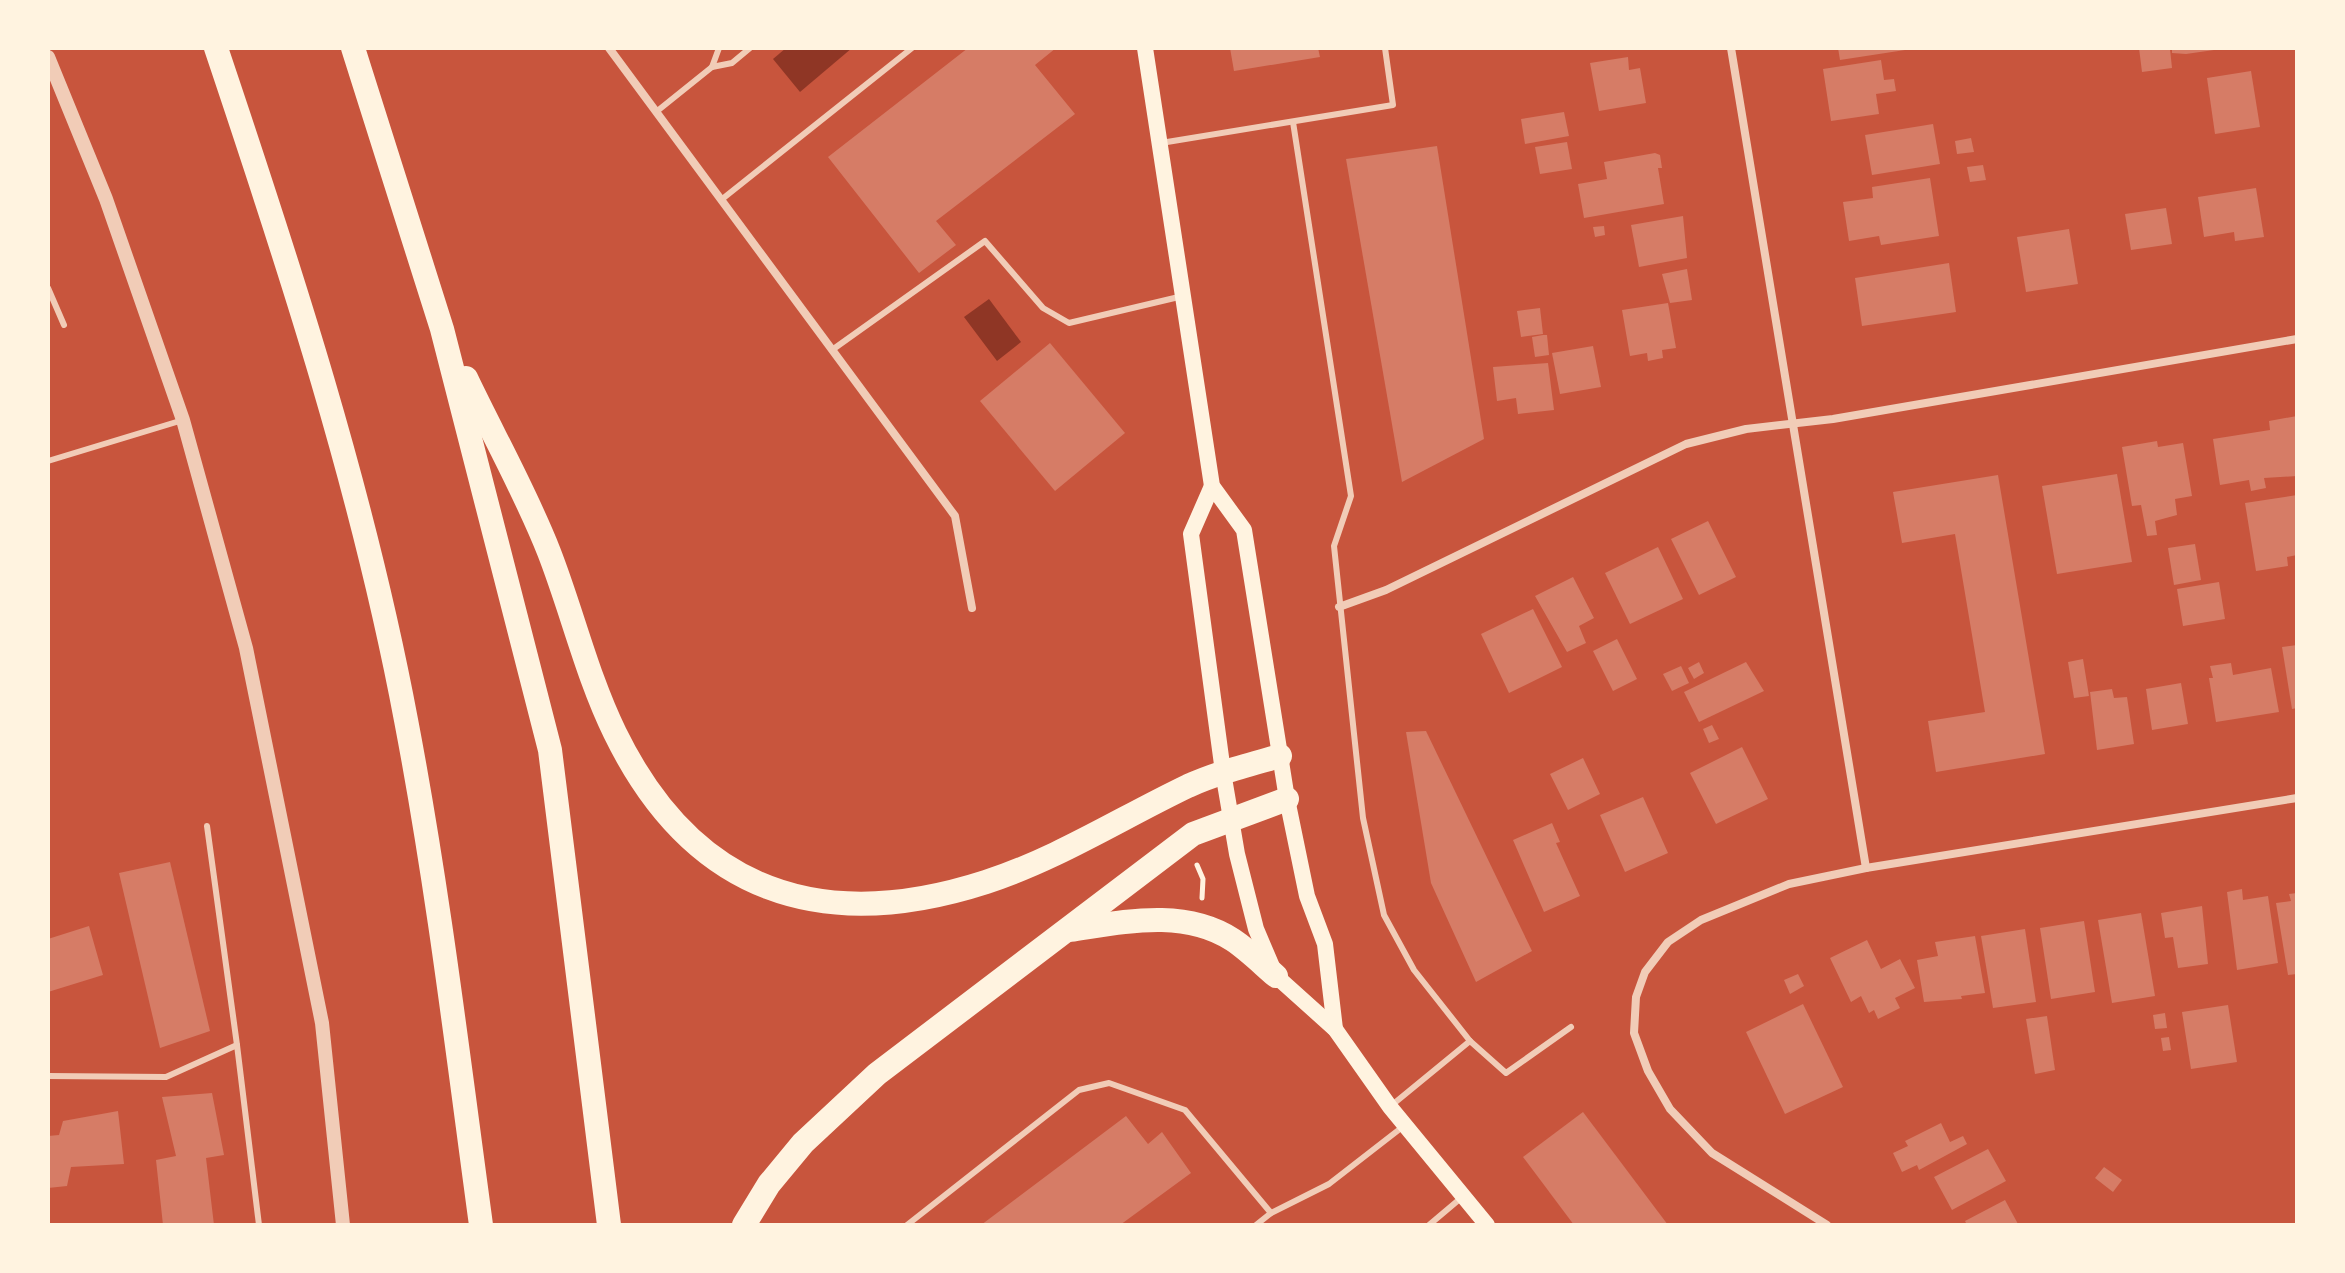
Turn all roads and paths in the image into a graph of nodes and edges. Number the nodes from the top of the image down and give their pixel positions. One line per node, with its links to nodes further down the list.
1 (216, 48): 50 (highway)
2 (353, 48): 19 (highway)
3 (609, 48): 12 (street)
4 (719, 48): 11 (lane)
5 (750, 48): 11 (lane)
6 (912, 48): 15 (lane)
7 (1145, 48): 14 (main road)
8 (1385, 48): 13 (lane)
9 (1731, 48): 23 (street)
10 (48, 57): 22 (street)
11 (712, 67): 12 (lane)
12 (656, 112): 15 (street)
13 (1293, 122): 14 (lane); 26 (lane)
14 (1160, 143): 17 (main road)
15 (721, 200): 21 (street)
16 (48, 288): 18 (lane)
17 (1185, 295): 21 (lane); 25 (main road)
18 (64, 325)
19 (442, 329): 29 (highway); 51 (highway)
20 (2297, 339): 23 (street)
21 (832, 350): 27 (street)
22 (183, 420): 24 (lane); 49 (street)
23 (1793, 426): 26 (street); 35 (street)
24 (48, 461)
25 (1212, 486): 28 (main road); 29 (main road)
26 (1339, 607): 41 (lane)
27 (972, 608)
28 (1280, 756): 29 (highway); 31 (main road)
29 (1223, 772): 32 (main road)
30 (2297, 798): 35 (street)
31 (1287, 799): 32 (highway); 40 (main road)
32 (1231, 820): 37 (highway); 38 (main road)
33 (207, 826): 42 (lane)
34 (1195, 861): 36 (path)
35 (1866, 868): 57 (street)
36 (1210, 872)
37 (1067, 930): 38 (highway); 52 (highway)
38 (1276, 976): 40 (main road)
39 (1571, 1027): 41 (lane)
40 (1335, 1029): 44 (main road)
41 (1470, 1041): 44 (lane)
42 (237, 1045): 43 (lane); 48 (lane)
43 (48, 1076)
44 (1390, 1107): 45 (main road)
45 (1405, 1125): 46 (main road); 47 (lane)
46 (1464, 1195): 55 (lane); 56 (main road)
47 (1271, 1213): 53 (lane); 54 (lane)
48 (259, 1225)
49 (343, 1225)
50 (481, 1225)
51 (609, 1225)
52 (744, 1225)
53 (907, 1225)
54 (1256, 1225)
55 (1429, 1225)
56 (1487, 1225)
57 (1827, 1225)

